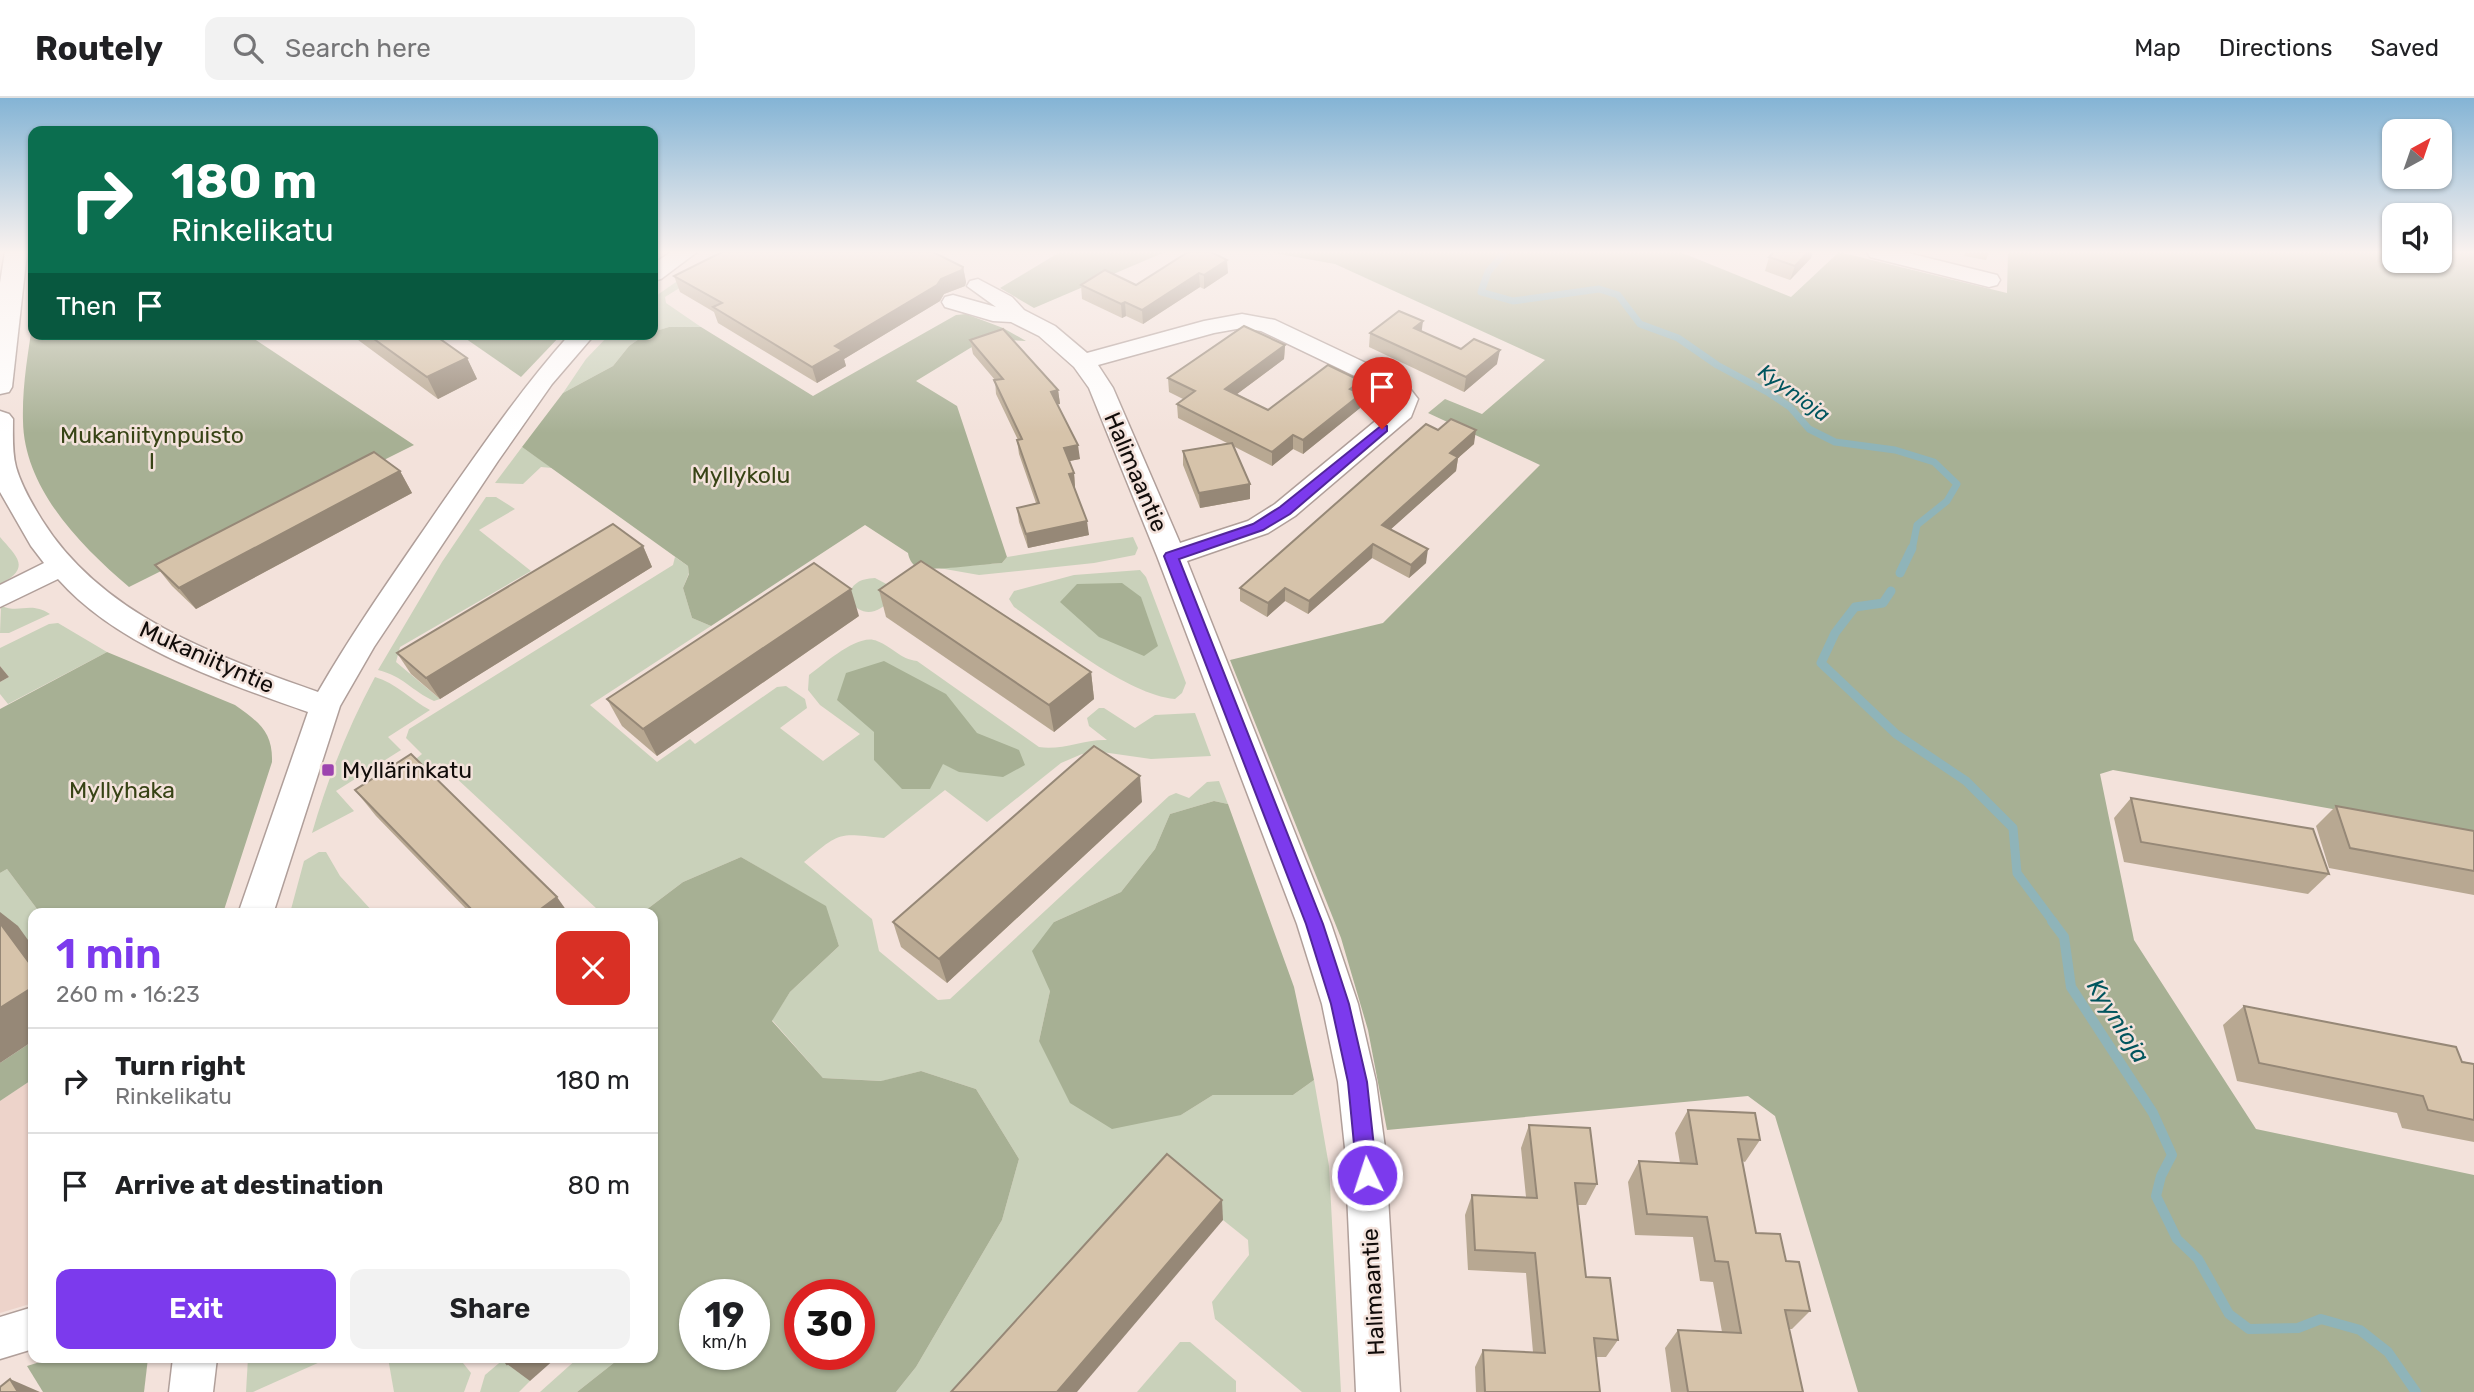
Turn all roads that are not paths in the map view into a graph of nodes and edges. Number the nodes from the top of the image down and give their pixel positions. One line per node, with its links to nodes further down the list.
1 (9, 312): 5 (street)
2 (1014, 312): 4 (street, Halimaantie)
3 (578, 340): 10 (street)
4 (1083, 362): 7 (street, Halimaantie); 7 (street)
5 (0, 387)
6 (0, 419): 8 (street, Mukaniityntie)
7 (1171, 556): 16 (street, Halimaantie)
8 (61, 566): 9 (street); 10 (street, Mukaniityntie)
9 (0, 597)
10 (325, 706): 11 (street)
11 (258, 908)
12 (28, 1330): 13 (street)
13 (0, 1338)
14 (194, 1363): 15 (street)
15 (191, 1392)
16 (1378, 1392)

